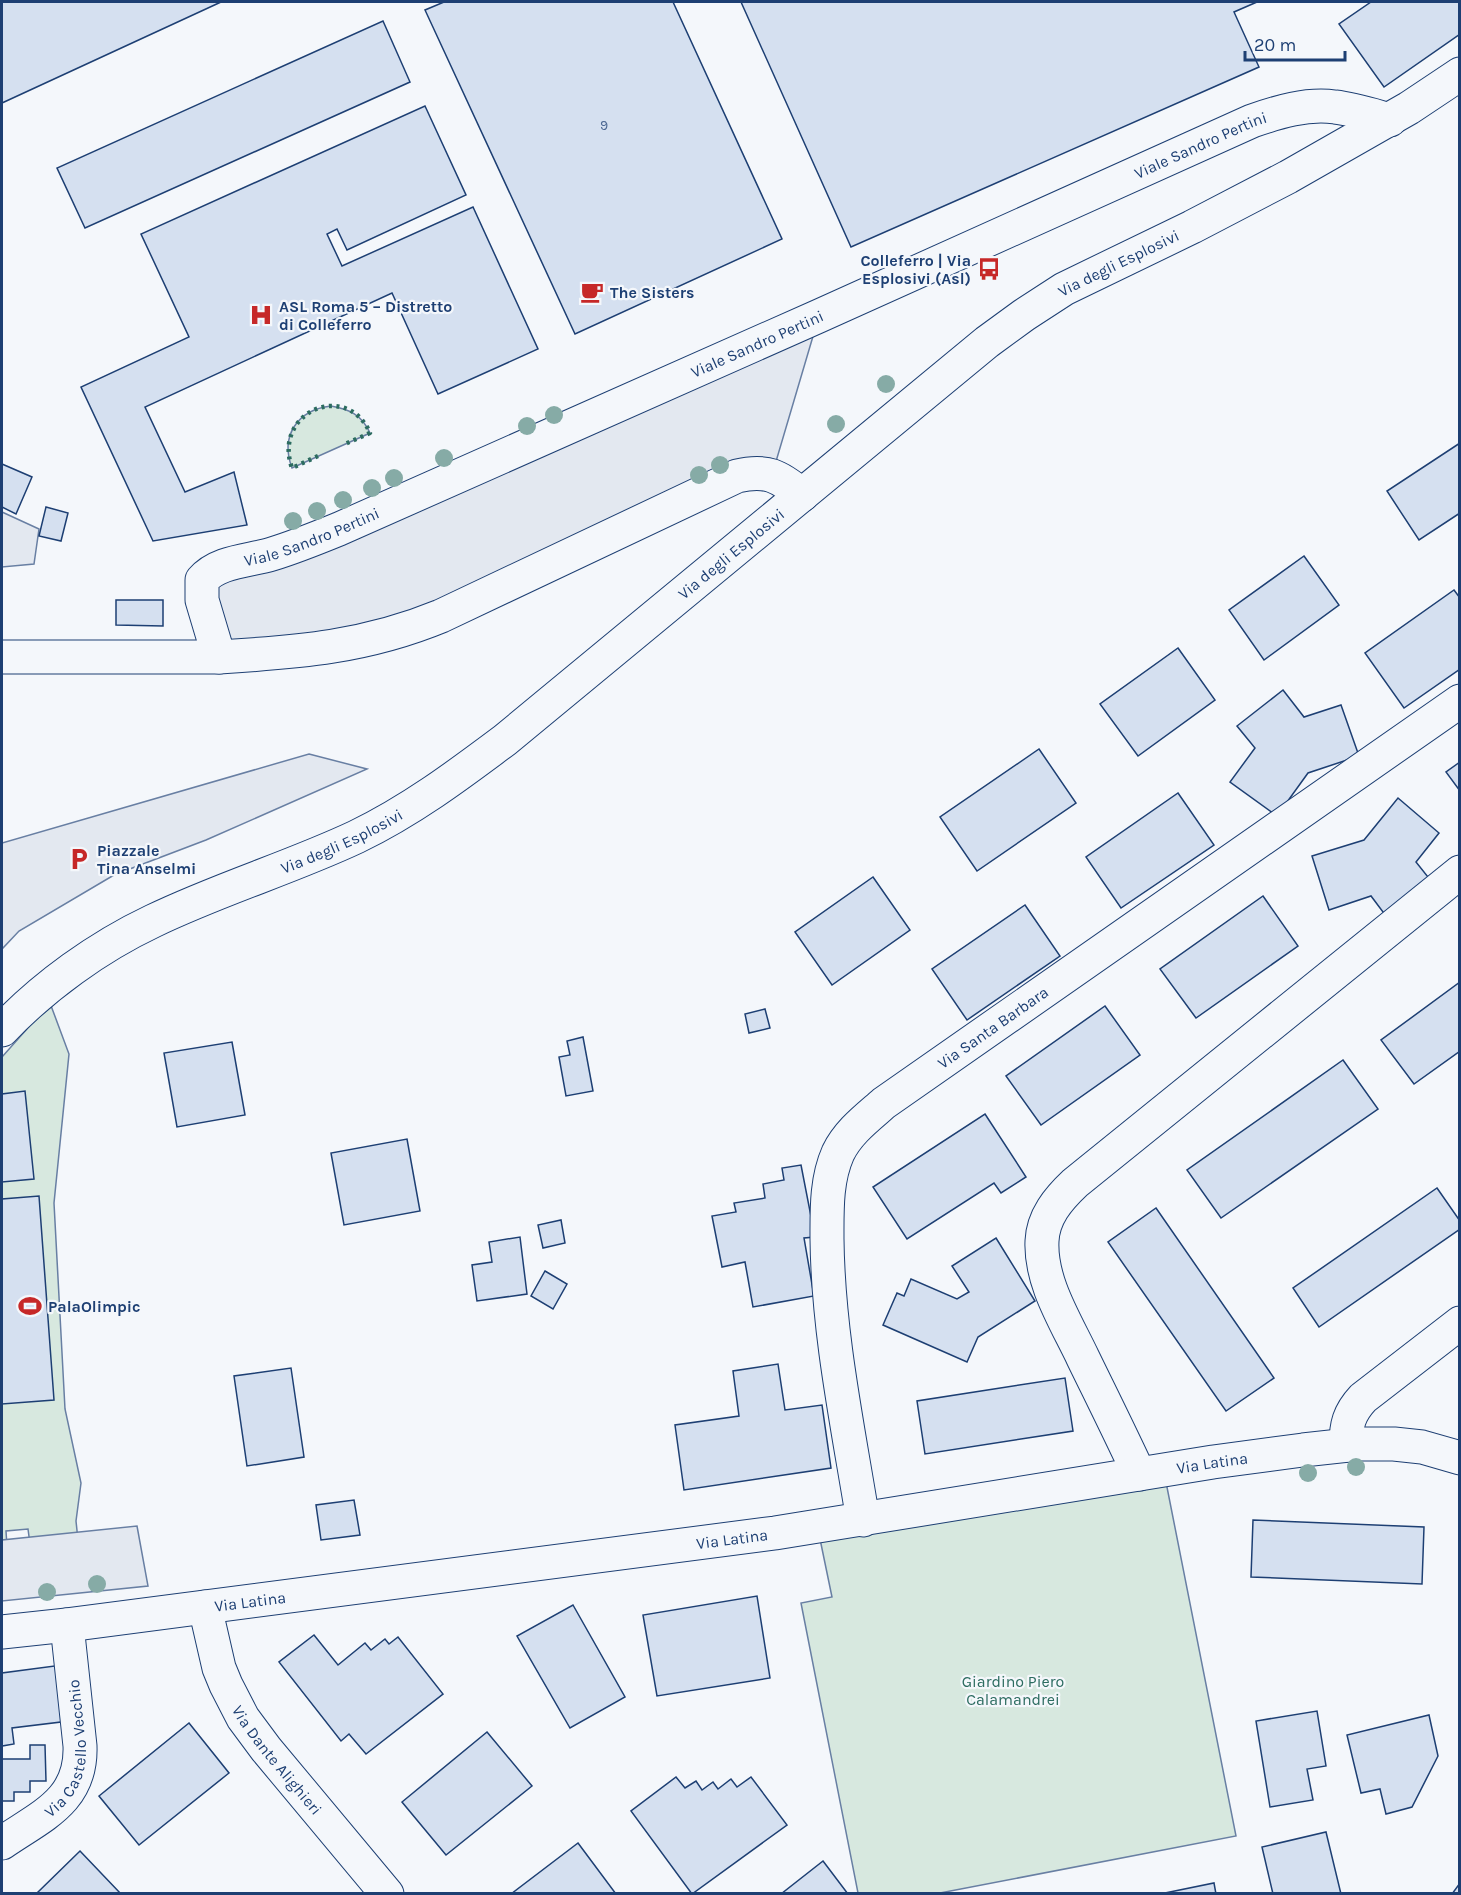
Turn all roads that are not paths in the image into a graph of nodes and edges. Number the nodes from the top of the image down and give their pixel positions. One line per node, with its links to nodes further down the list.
1 (1460, 74): 2 (street, Via degli Esplosivi)
2 (1390, 120): 3 (street, Via degli Esplosivi); 5 (street, Viale Sandro Pertini)
3 (802, 495): 5 (street); 8 (street, Via degli Esplosivi)
4 (2, 657): 5 (street)
5 (219, 657)
6 (1460, 701): 13 (street, Via Santa Barbara)
7 (1460, 872): 12 (street)
8 (2, 1030)
9 (1460, 1323): 10 (street)
10 (1346, 1445): 11 (street, Via Latina); 12 (street, Via Latina)
11 (1460, 1458)
12 (1139, 1474): 13 (street, Via Latina)
13 (863, 1520): 14 (street, Via Latina)
14 (205, 1607): 15 (street, Via Latina); 18 (street, Via Dante Alighieri)
15 (68, 1625): 16 (street, Via Latina); 17 (street, Via Castello Vecchio)
16 (2, 1632)
17 (2, 1843)
18 (387, 1893)

